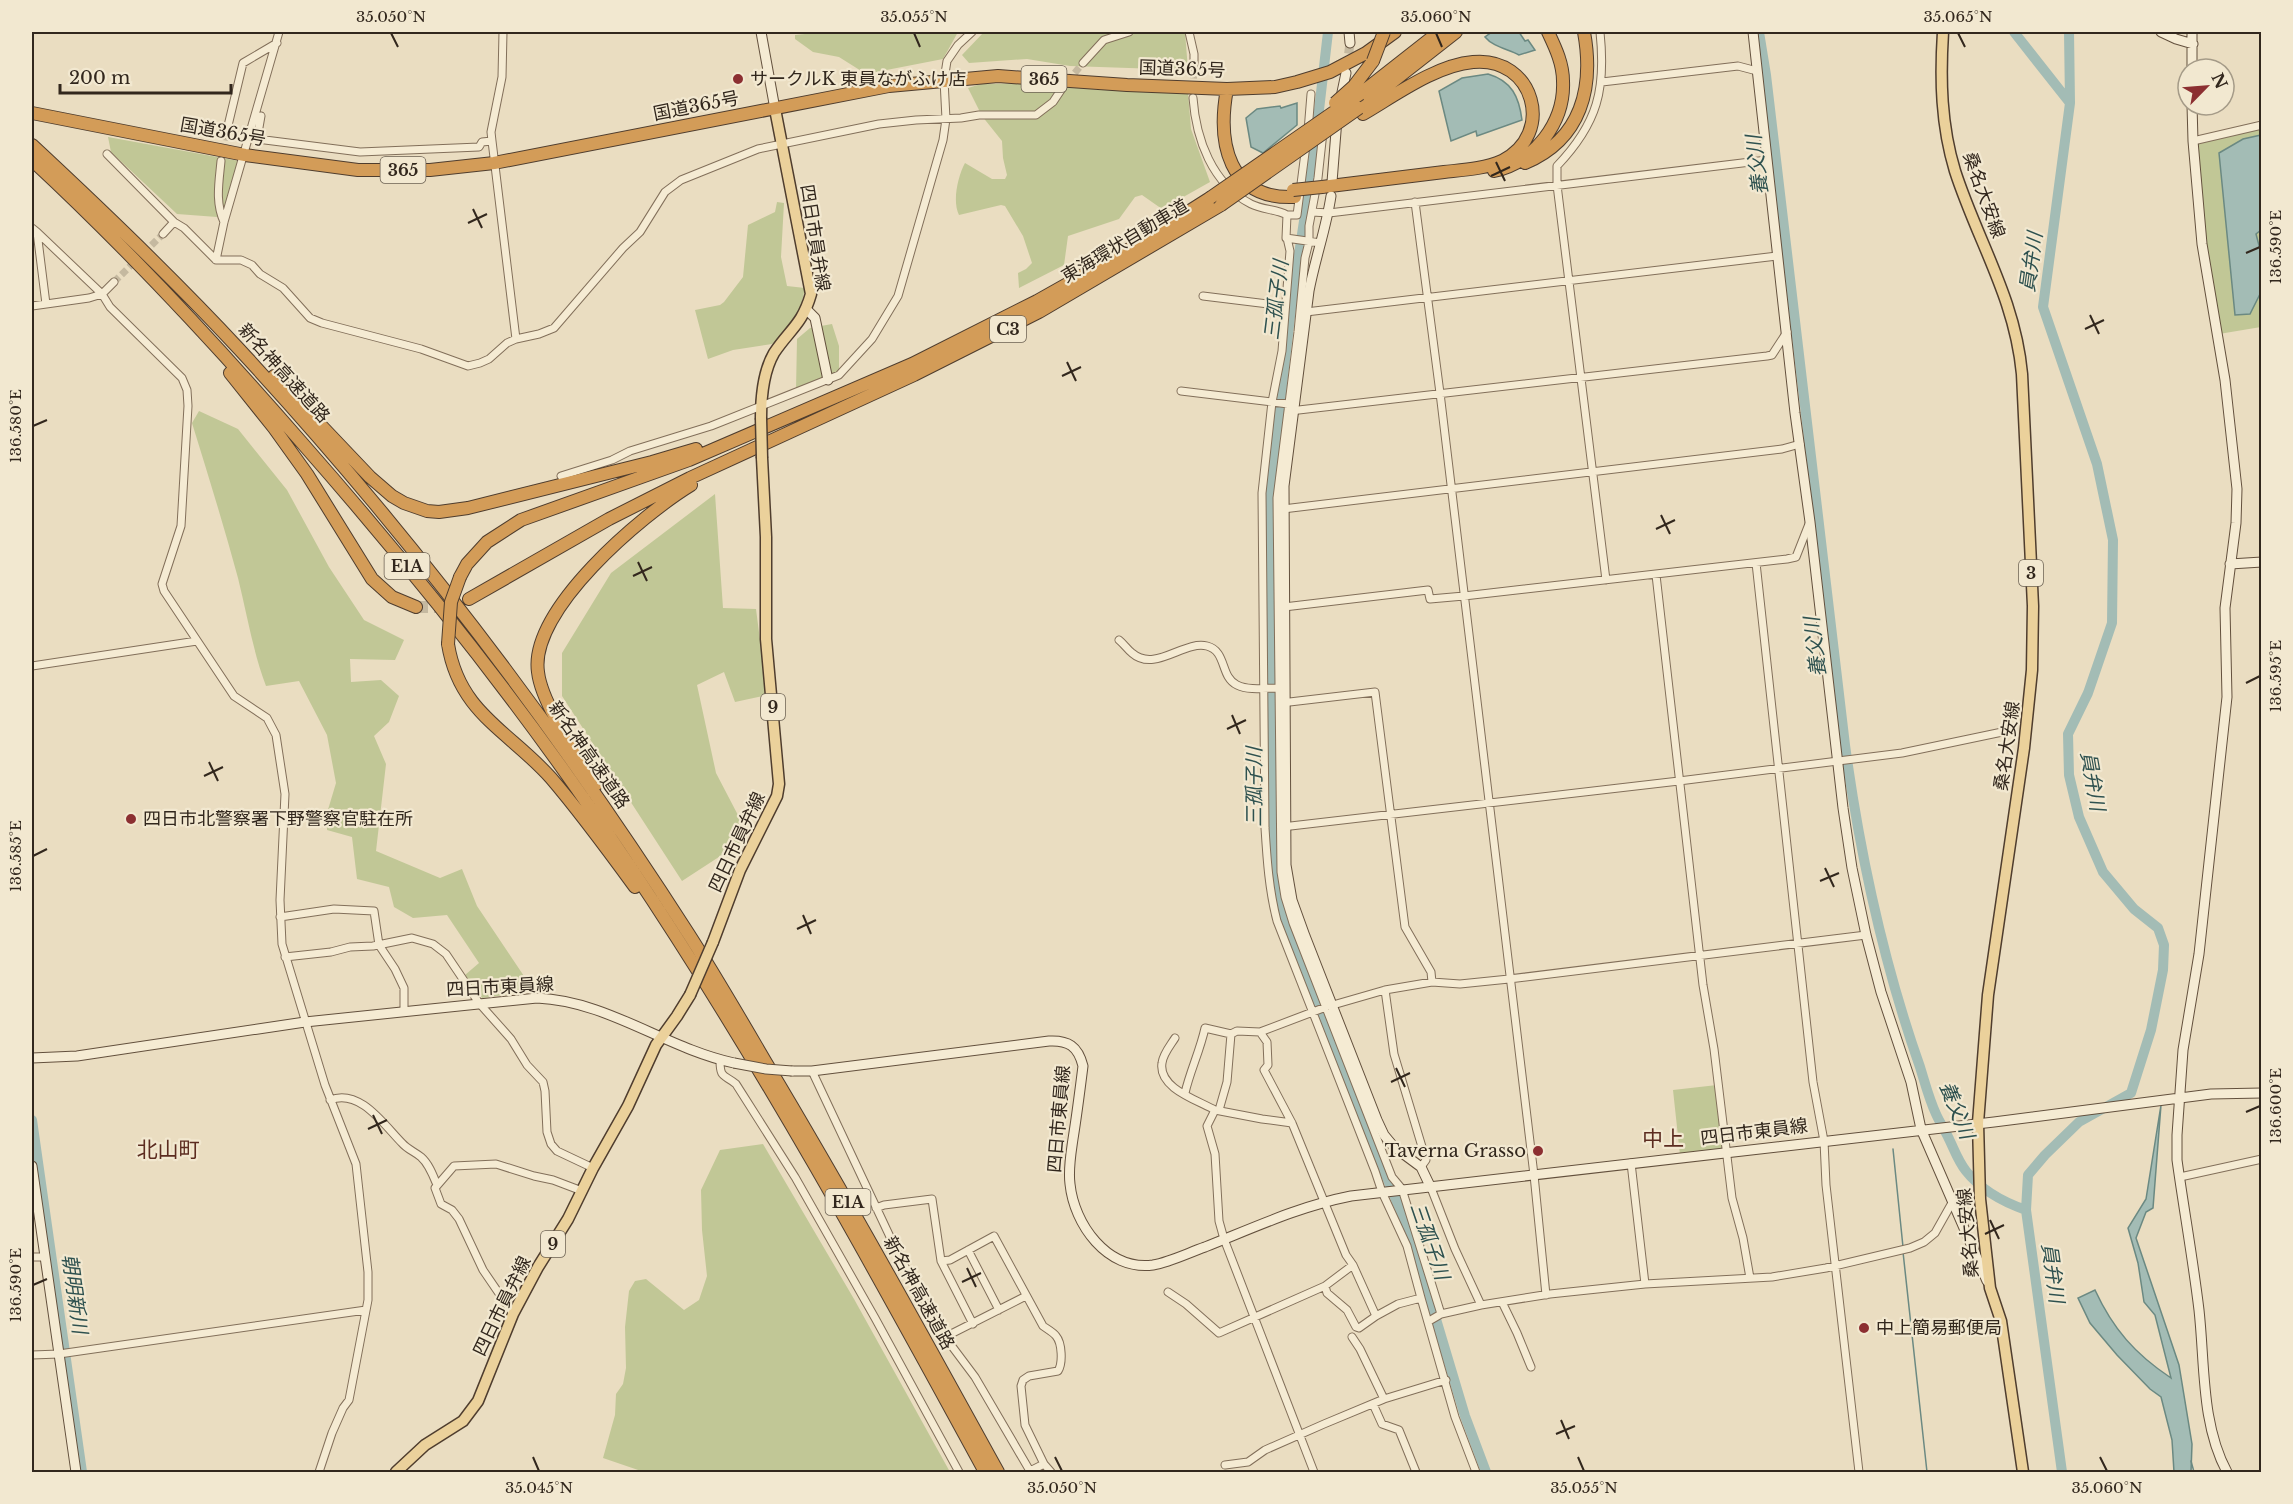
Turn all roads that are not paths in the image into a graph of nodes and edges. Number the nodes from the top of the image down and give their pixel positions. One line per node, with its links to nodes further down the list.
1 (279, 32): 20 (street)
2 (503, 32): 45 (street)
3 (761, 32): 36 (street)
4 (972, 32): 29 (street)
5 (1130, 32): 25 (street)
6 (1189, 32): 26 (street)
7 (1349, 32): 21 (street)
8 (1384, 32): 33 (highway, bridge)
9 (1395, 32): 32 (highway, 国道365号 / 365)
10 (1439, 32): 33 (highway)
11 (1456, 32): 37 (highway)
12 (1541, 32): 23 (highway)
13 (1548, 32): 23 (highway)
14 (1584, 32): 55 (highway)
15 (1600, 32): 30 (street)
16 (1753, 32): 27 (street)
17 (1943, 32): 152 (main road, 桑名大安線 / 3)
18 (2161, 32): 22 (street)
19 (2192, 32): 22 (street)
20 (277, 43): 44 (street); 50 (street)
21 (1350, 43)
22 (2193, 44): 24 (street)
23 (1555, 54): 55 (highway)
24 (2192, 57)
25 (1083, 63)
26 (1194, 67)
27 (1757, 70): 30 (street); 52 (street)
28 (1346, 73): 58 (street)
29 (944, 80): 32 (highway, 国道365号 / 365); 36 (highway, 国道365号 / 365); 42 (street)
30 (1602, 82): 57 (street)
31 (1062, 87): 42 (street)
32 (1227, 89): 58 (highway)
33 (1357, 90): 93 (highway, 東海環状自動車道 / C3, bridge)
34 (1311, 94): 62 (street)
35 (1193, 98): 62 (street)
36 (775, 109): 47 (main road, 四日市員弁線); 54 (highway, 国道365号 / 365)
37 (1361, 111): 55 (highway); 94 (highway, 東海環状自動車道 / C3, bridge)
38 (32, 113): 50 (highway, 国道365号 / 365)
39 (1325, 115): 60 (street)
40 (261, 116): 45 (street)
41 (2192, 117): 46 (street)
42 (946, 120): 47 (street); 87 (street)
43 (2262, 125): 46 (street)
44 (226, 134)
45 (492, 141): 54 (street)
46 (2193, 141): 103 (street)
47 (782, 143): 82 (main road, 四日市員弁線); 85 (street)
48 (32, 145): 56 (highway, 新名神高速道路 / E1A)
49 (107, 154): 63 (street)
50 (245, 155): 54 (highway, 国道365号 / 365); 64 (street)
51 (32, 160): 56 (highway, 新名神高速道路 / E1A)
52 (1767, 160): 57 (street); 71 (street)
53 (221, 161): 64 (street)
54 (494, 163): 85 (street)
55 (1500, 166): 58 (highway)
56 (55, 174): 66 (highway, 新名神高速道路 / E1A); 75 (highway, 新名神高速道路 / E1A)
57 (1557, 185): 59 (street); 73 (street)
58 (1326, 190): 61 (street)
59 (1415, 202): 61 (street); 78 (street)
60 (1312, 212): 61 (street); 69 (street)
61 (1329, 213): 70 (street)
62 (1287, 215): 68 (street)
63 (174, 222): 67 (street); 72 (street)
64 (224, 222): 72 (street)
65 (34, 230): 76 (street); 79 (street)
66 (105, 232): 108 (highway); 133 (highway, 新名神高速道路 / E1A)
67 (163, 234)
68 (1289, 238): 69 (street); 81 (street)
69 (1309, 241): 70 (street); 91 (street)
70 (1321, 243): 83 (street)
71 (1777, 256): 73 (street); 84 (street)
72 (216, 260): 85 (street)
73 (1568, 281): 78 (street); 86 (street)
74 (114, 282): 76 (street)
75 (176, 283): 93 (highway); 125 (highway, 新名神高速道路 / E1A)
76 (102, 294): 79 (street); 111 (street)
77 (1203, 296): 81 (street)
78 (1428, 298): 83 (street); 89 (street)
79 (46, 304): 80 (street)
80 (32, 306)
81 (1285, 306): 90 (street)
82 (807, 310): 87 (street); 92 (main road, 四日市員弁線 / 9)
83 (1306, 312): 91 (street)
84 (1787, 332): 86 (street); 95 (street)
85 (516, 339)
86 (1580, 377): 89 (street); 96 (street)
87 (828, 380): 92 (street)
88 (1181, 391): 90 (street)
89 (1440, 393): 91 (street); 98 (street)
90 (1272, 402): 91 (street); 113 (street)
91 (1290, 409): 99 (street); 114 (street)
92 (761, 412): 97 (street); 141 (main road, 四日市員弁線 / 9, bridge)
93 (780, 422): 133 (highway, bridge)
94 (784, 434): 107 (highway); 125 (highway)
95 (1800, 444): 96 (street); 100 (street)
96 (1593, 472): 98 (street); 105 (street)
97 (561, 476)
98 (1451, 489): 99 (street); 106 (street)
99 (1283, 509): 109 (street)
100 (1810, 522): 102 (street); 117 (street)
101 (2262, 562): 103 (street)
102 (1756, 563): 104 (street); 118 (street)
103 (2230, 564): 148 (street)
104 (1656, 575): 105 (street); 119 (street)
105 (1605, 580): 106 (street)
106 (1464, 596): 109 (street); 120 (street)
107 (470, 599)
108 (416, 607)
109 (1284, 607): 115 (street)
110 (1119, 640): 113 (street)
111 (197, 641): 112 (street); 123 (street)
112 (32, 666)
113 (1263, 688): 114 (street); 137 (street)
114 (1278, 688): 115 (street)
115 (1282, 703): 121 (street); 122 (street)
116 (2007, 731): 117 (street)
117 (1840, 761): 118 (street); 124 (street)
118 (1778, 768): 119 (street); 126 (street)
119 (1680, 782): 120 (street); 128 (street)
120 (1489, 803): 121 (street); 130 (street)
121 (1390, 815): 122 (street); 131 (street)
122 (1283, 827): 135 (street)
123 (280, 917): 127 (street); 129 (street)
124 (1866, 935): 126 (street); 153 (street)
125 (690, 936): 213 (highway, 新名神高速道路 / E1A)
126 (1797, 943): 128 (street); 154 (street)
127 (379, 945): 129 (street); 134 (street); 136 (street)
128 (1699, 955): 130 (street); 155 (street)
129 (285, 957): 138 (street)
130 (1509, 979): 131 (street); 161 (street)
131 (1432, 982): 132 (street)
132 (1385, 990): 135 (street); 159 (street)
133 (713, 995): 212 (highway, 新名神高速道路 / E1A)
134 (480, 1003): 136 (street, 四日市東員線); 141 (street, 四日市東員線); 160 (street)
135 (1329, 1006): 137 (street); 159 (street); 165 (street)
136 (404, 1011): 138 (street, 四日市東員線)
137 (1313, 1013): 139 (street); 167 (street)
138 (305, 1022): 143 (street, 四日市東員線); 149 (street)
139 (1260, 1032): 140 (street); 151 (street)
140 (1231, 1034): 146 (street); 150 (street)
141 (662, 1037): 144 (street, 四日市東員線); 160 (main road, 四日市員弁線 / 9)
142 (1175, 1038): 146 (street)
143 (32, 1058)
144 (720, 1060): 145 (street, 四日市東員線, bridge); 211 (street)
145 (812, 1071): 170 (street); 171 (street, 四日市東員線)
146 (1185, 1093): 150 (street)
147 (2262, 1093): 148 (street, 四日市東員線)
148 (2177, 1099): 152 (street, 四日市東員線); 162 (street)
149 (330, 1100): 163 (street); 188 (street)
150 (1217, 1110): 151 (street); 171 (street)
151 (1292, 1123): 169 (street)
152 (1978, 1124): 153 (street, 四日市東員線); 181 (main road, 桑名大安線 / 3)
153 (1922, 1129): 154 (street, 四日市東員線); 168 (street)
154 (1824, 1141): 155 (street, 四日市東員線); 177 (street)
155 (1727, 1152): 157 (street, 四日市東員線); 178 (street)
156 (2262, 1160): 162 (street)
157 (1631, 1164): 161 (street, 四日市東員線); 179 (street)
158 (32, 1166): 174 (street)
159 (1420, 1167): 164 (street)
160 (593, 1168): 166 (main road, 四日市員弁線 / 9)
161 (1533, 1175): 164 (street, 四日市東員線); 183 (street)
162 (2180, 1177): 220 (street)
163 (437, 1185): 166 (street); 190 (street)
164 (1431, 1188): 165 (street, 四日市東員線); 187 (street)
165 (1401, 1190): 167 (street, 四日市東員線); 191 (street)
166 (582, 1191): 190 (main road, 四日市員弁線 / 9)
167 (1382, 1192): 169 (street, 四日市東員線); 185 (street)
168 (1954, 1200): 177 (street); 181 (street)
169 (1325, 1201): 171 (street, 四日市東員線); 176 (street)
170 (876, 1208): 175 (street); 196 (street)
171 (1224, 1239): 193 (street)
172 (968, 1250): 175 (street); 184 (street); 189 (street)
173 (32, 1257): 174 (street)
174 (44, 1257): 198 (street)
175 (941, 1262): 195 (street)
176 (1353, 1265): 180 (street); 192 (street)
177 (1835, 1265): 178 (street); 218 (street)
178 (1750, 1278): 179 (street)
179 (1644, 1284): 183 (street)
180 (1325, 1286): 192 (street); 193 (street)
181 (1990, 1289): 219 (main road, 桑名大安線 / 3)
182 (1168, 1292): 193 (street)
183 (1546, 1295): 186 (street)
184 (1026, 1296): 189 (street); 205 (street)
185 (1421, 1298): 192 (street); 194 (street)
186 (1502, 1302): 187 (street); 200 (street)
187 (1481, 1305): 191 (street)
188 (366, 1310): 198 (street); 209 (street)
189 (999, 1310): 195 (street)
190 (513, 1314): 210 (main road, 四日市員弁線 / 9)
191 (1441, 1314): 194 (street)
192 (1376, 1316)
193 (1254, 1317): 204 (street)
194 (1428, 1321): 201 (street)
195 (973, 1324): 196 (street)
196 (945, 1337): 207 (street)
197 (1352, 1337): 202 (street)
198 (63, 1353): 199 (street); 208 (street)
199 (32, 1354)
200 (1531, 1367)
201 (1446, 1380): 202 (street); 217 (street)
202 (1384, 1399): 203 (street)
203 (1373, 1404): 204 (street); 216 (street)
204 (1299, 1435): 206 (street); 215 (street)
205 (1044, 1464): 207 (street); 214 (street)
206 (1225, 1465)
207 (1030, 1472)
208 (76, 1473)
209 (319, 1473)
210 (396, 1473)
211 (958, 1473)
212 (985, 1473)
213 (998, 1473)
214 (1051, 1473)
215 (1314, 1473)
216 (1416, 1473)
217 (1476, 1473)
218 (1859, 1473)
219 (2023, 1473)
220 (2227, 1473)

